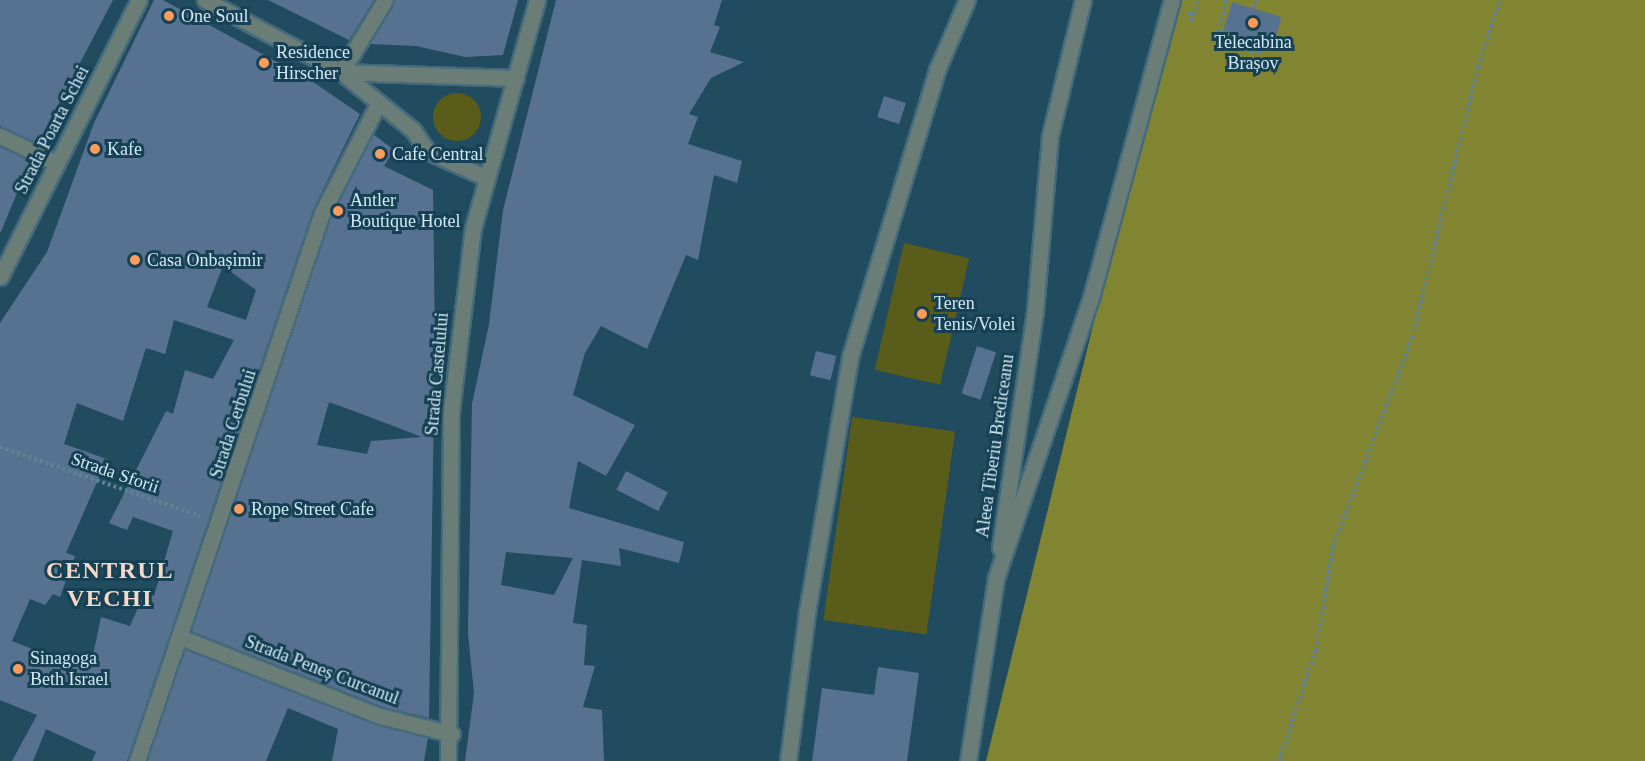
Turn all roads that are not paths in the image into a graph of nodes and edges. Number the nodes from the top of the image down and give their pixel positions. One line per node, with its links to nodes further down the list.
1 (139, 0): 12 (street, Strada Poarta Schei)
2 (205, 0): 8 (street)
3 (385, 0): 8 (street)
4 (537, 0): 9 (street, Strada Castelului)
5 (967, 0): 20 (street)
6 (1083, 0): 15 (street, Aleea Tiberiu Brediceanu)
7 (1172, 0): 15 (street)
8 (341, 72): 9 (street); 10 (street)
9 (516, 78): 13 (street, Strada Castelului)
10 (378, 104): 13 (street); 16 (street, Strada Cerbului)
11 (0, 136): 12 (street)
12 (57, 163): 14 (street, Strada Poarta Schei)
13 (487, 178): 17 (street, Strada Castelului)
14 (0, 277)
15 (996, 579): 21 (street)
16 (180, 638): 17 (street, Strada Peneș Curcanul); 18 (street, Strada Cerbului)
17 (452, 734): 19 (street, Strada Castelului)
18 (136, 761)
19 (448, 761)
20 (788, 761)
21 (968, 761)

